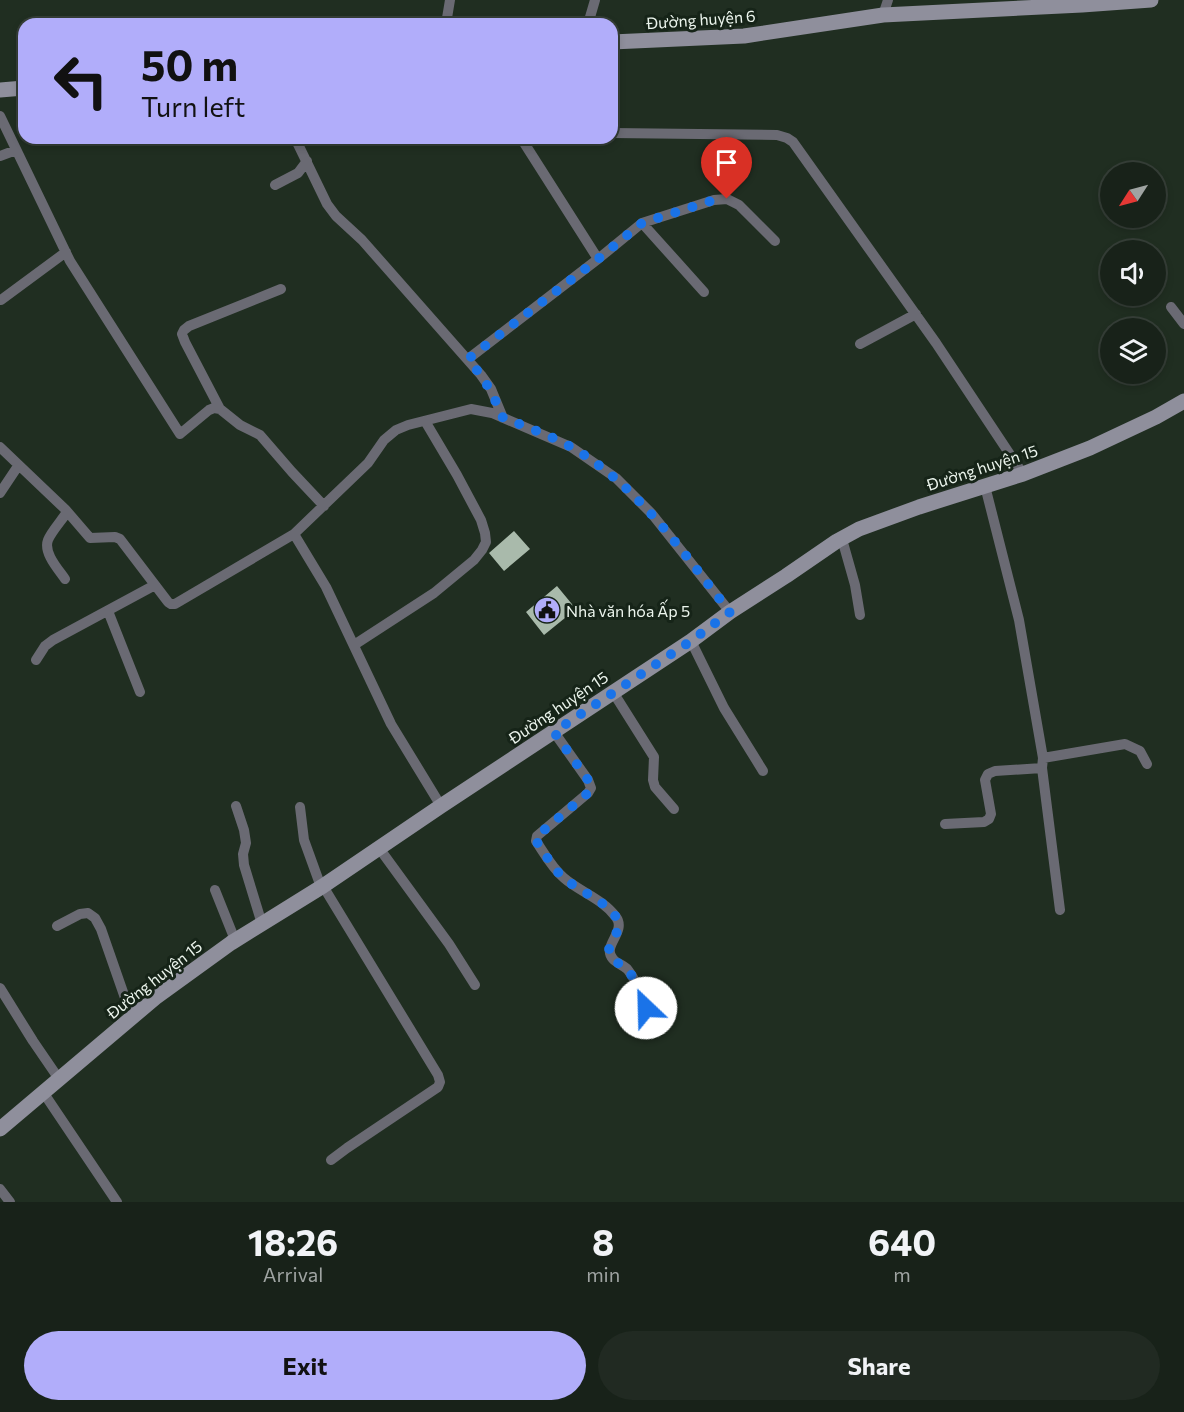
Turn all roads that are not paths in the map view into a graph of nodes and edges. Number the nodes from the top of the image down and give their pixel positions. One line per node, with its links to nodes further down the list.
1 (450, 0): 7 (street)
2 (595, 0): 8 (street)
3 (888, 0): 6 (street)
4 (1151, 0): 5 (street, Đường huyện 6)
5 (1086, 2): 6 (street, Đường huyện 6)
6 (883, 15): 9 (street, Đường huyện 6)
7 (447, 18)
8 (590, 18)
9 (618, 42)
10 (18, 88): 11 (street)
11 (0, 90)
12 (0, 116): 16 (street)
13 (618, 133): 28 (street)
14 (298, 144): 18 (street)
15 (525, 144): 23 (street)
16 (16, 150): 17 (street); 22 (street)
17 (0, 156)
18 (307, 160): 19 (street); 31 (street)
19 (275, 185)
20 (642, 223): 21 (street); 23 (street); 25 (street)
21 (775, 241)
22 (66, 252): 26 (street); 33 (street)
23 (598, 259): 31 (street)
24 (281, 289): 33 (street)
25 (704, 292)
26 (1, 300)
27 (1171, 307): 29 (street)
28 (916, 314): 30 (street); 38 (street)
29 (1184, 324)
30 (860, 344)
31 (468, 359): 34 (street)
32 (1184, 401): 38 (street, Đường huyện 15)
33 (220, 409): 41 (street)
34 (503, 418): 35 (street); 48 (street)
35 (425, 421): 41 (street); 51 (street)
36 (0, 447): 37 (street)
37 (18, 466): 40 (street); 42 (street)
38 (1023, 474): 39 (street, Đường huyện 15)
39 (985, 486): 44 (street, Đường huyện 15); 56 (street)
40 (0, 493)
41 (324, 506): 43 (street)
42 (68, 512): 45 (street); 46 (street)
43 (294, 534): 46 (street); 51 (street)
44 (842, 539): 48 (street, Đường huyện 15); 49 (street)
45 (65, 579)
46 (155, 585): 47 (street)
47 (108, 611): 52 (street); 53 (street)
48 (730, 612): 50 (street, Đường huyện 15)
49 (860, 615)
50 (691, 641): 54 (street, Đường huyện 15); 58 (street)
51 (354, 645): 60 (street)
52 (36, 660)
53 (140, 692)
54 (613, 692): 55 (street, Đường huyện 15); 62 (street)
55 (554, 732): 60 (street, Đường huyện 15); 74 (street)
56 (1042, 763): 57 (street); 63 (street); 67 (street)
57 (1147, 764)
58 (763, 771)
59 (236, 806): 68 (street)
60 (441, 806): 64 (street, Đường huyện 15)
61 (300, 807): 65 (street)
62 (674, 809)
63 (945, 824)
64 (379, 848): 65 (street, Đường huyện 15); 71 (street)
65 (322, 886): 68 (street, Đường huyện 15); 78 (street)
66 (215, 890): 70 (street)
67 (1059, 910)
68 (262, 924): 70 (street, Đường huyện 15)
69 (57, 926): 73 (street)
70 (235, 940): 73 (street, Đường huyện 15)
71 (476, 985)
72 (0, 988): 75 (street)
73 (132, 1018): 75 (street, Đường huyện 15)
74 (649, 1026)
75 (59, 1079): 76 (street, Đường huyện 15)
76 (43, 1092): 77 (street, Đường huyện 15); 81 (street)
77 (0, 1129)
78 (331, 1160)
79 (0, 1189): 80 (street)
80 (10, 1202)
81 (117, 1202)

